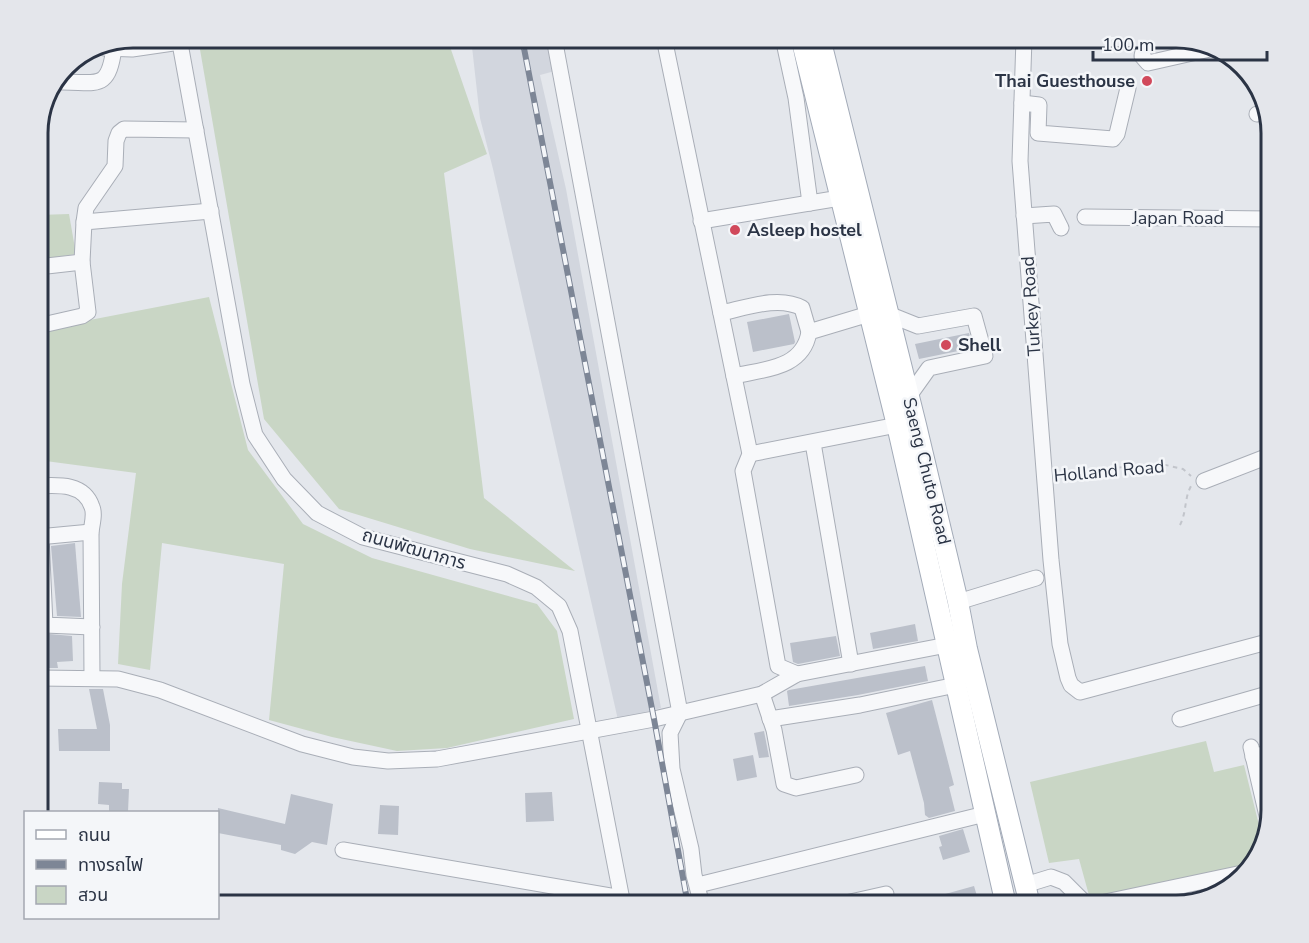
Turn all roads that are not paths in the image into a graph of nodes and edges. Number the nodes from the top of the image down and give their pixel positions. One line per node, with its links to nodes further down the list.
1 (181, 48): 14 (street, ถนนพัฒนาการ)
2 (556, 48): 54 (street)
3 (666, 48): 21 (street)
4 (785, 48): 16 (street)
5 (803, 48): 15 (main road, Saeng Chuto Road)
6 (822, 48): 24 (main road, Saeng Chuto Road)
7 (1024, 48): 13 (street, Turkey Road)
8 (1144, 48): 10 (street)
9 (109, 51): 11 (street)
10 (1200, 51)
11 (65, 82)
12 (1128, 88): 13 (street)
13 (1022, 103): 18 (street, Turkey Road)
14 (196, 130): 17 (street, ถนนพัฒนาการ); 22 (street)
15 (840, 198): 16 (street); 24 (main road, Saeng Chuto Road)
16 (810, 203): 21 (street)
17 (211, 211): 22 (street); 57 (street, ถนนพัฒนาการ)
18 (1024, 216): 23 (street); 45 (street, Turkey Road)
19 (1085, 217): 20 (street, Japan Road)
20 (1261, 219)
21 (701, 221): 27 (street)
22 (84, 222): 25 (street)
23 (1061, 228)
24 (862, 247): 28 (main road, Saeng Chuto Road)
25 (82, 262): 26 (street); 29 (street)
26 (48, 266)
27 (721, 313): 30 (street); 31 (street)
28 (879, 314): 30 (street); 32 (main road, Saeng Chuto Road); 32 (street); 33 (main road, Saeng Chuto Road)
29 (48, 324)
30 (809, 332): 31 (street)
31 (734, 376): 35 (street)
32 (909, 396): 33 (main road, Saeng Chuto Road)
33 (906, 425): 34 (street); 42 (main road, Saeng Chuto Road); 46 (main road, Saeng Chuto Road)
34 (813, 443): 35 (street); 47 (street)
35 (750, 454): 48 (street)
36 (1261, 459): 37 (street)
37 (1199, 480)
38 (48, 485): 39 (street)
39 (92, 532): 40 (street); 44 (street)
40 (48, 535)
41 (1036, 578): 42 (street)
42 (958, 602): 58 (main road, Saeng Chuto Road)
43 (48, 626): 44 (street)
44 (92, 627): 50 (street)
45 (1261, 644)
46 (947, 645): 47 (street); 51 (main road, Saeng Chuto Road)
47 (851, 664): 48 (street)
48 (797, 674): 52 (street)
49 (48, 678): 50 (street)
50 (92, 678): 57 (street)
51 (956, 685): 55 (street); 59 (main road, Saeng Chuto Road)
52 (762, 694): 54 (street); 55 (street)
53 (1261, 696): 56 (street)
54 (680, 713): 57 (street); 66 (street)
55 (770, 719): 61 (street)
56 (1180, 719)
57 (590, 732): 70 (street, ถนนพัฒนาการ)
58 (990, 741): 59 (main road); 67 (main road, Saeng Chuto Road)
59 (970, 745): 63 (main road, Saeng Chuto Road)
60 (1261, 752): 62 (street)
61 (856, 775)
62 (1261, 790)
63 (986, 814): 66 (street); 73 (main road, Saeng Chuto Road)
64 (344, 849): 69 (street)
65 (1229, 876): 76 (street)
66 (698, 885): 71 (street)
67 (1025, 885): 74 (main road, Saeng Chuto Road); 75 (street)
68 (886, 894): 72 (street)
69 (585, 895)
70 (621, 895)
71 (700, 895)
72 (882, 895)
73 (1004, 895)
74 (1027, 895)
75 (1078, 895)
76 (1141, 895)

